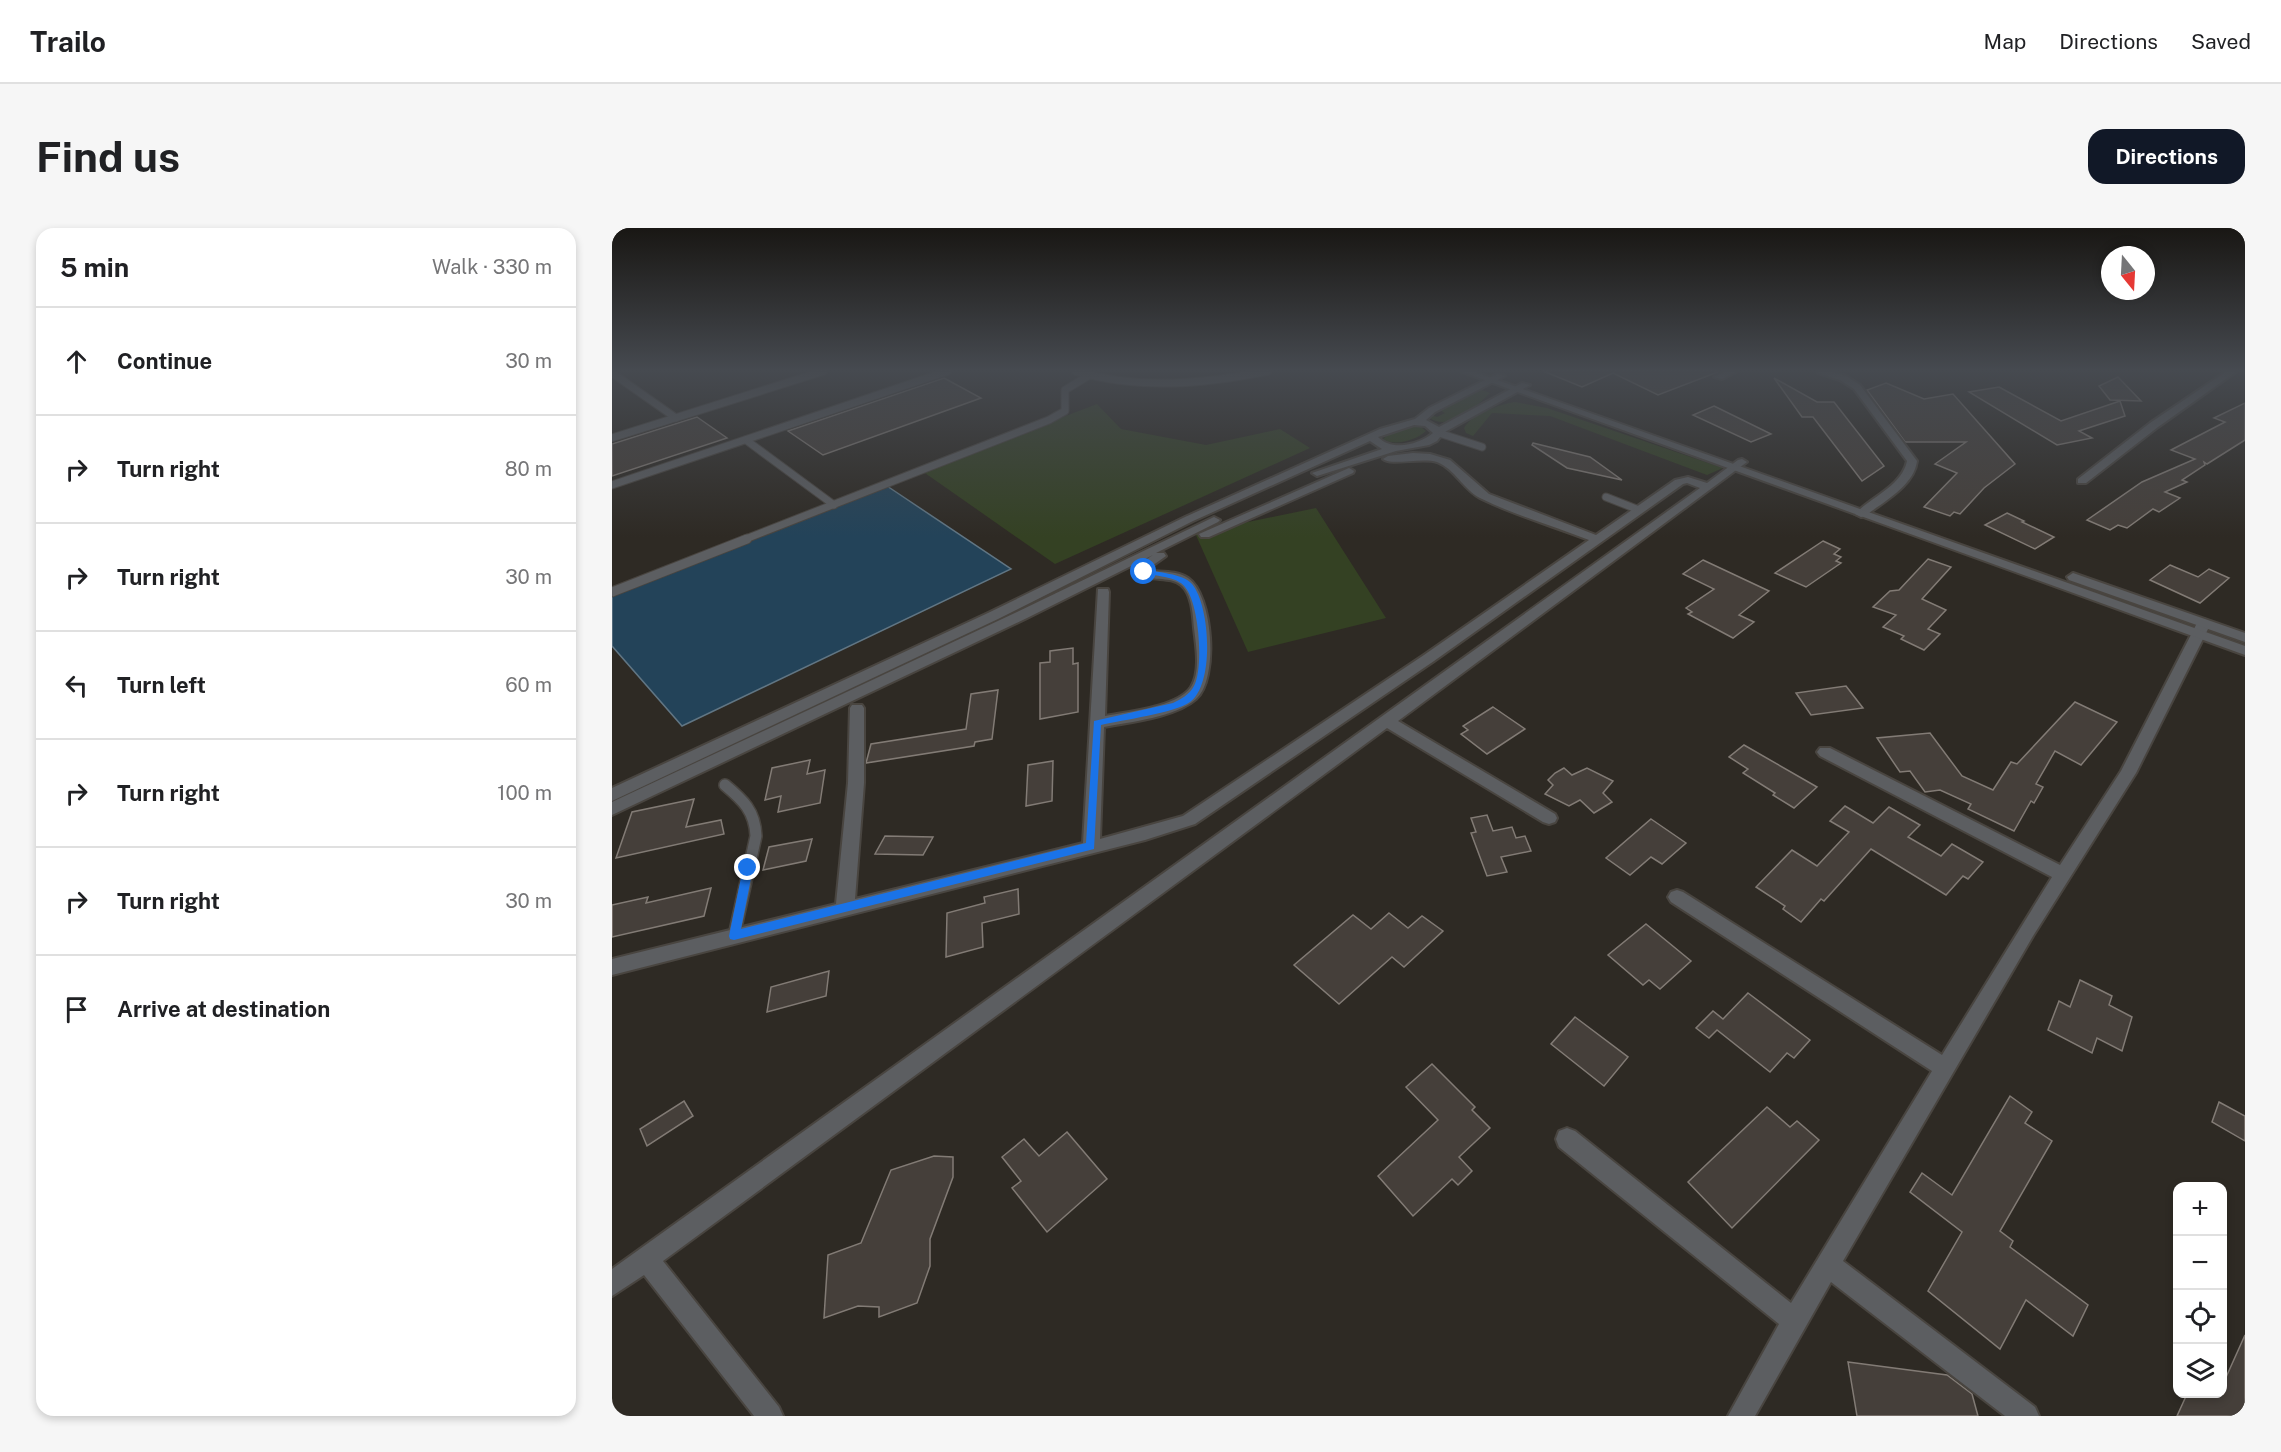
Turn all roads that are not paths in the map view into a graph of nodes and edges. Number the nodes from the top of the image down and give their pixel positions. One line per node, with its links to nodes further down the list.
1 (649, 426): 11 (lane)
2 (785, 426): 13 (lane)
3 (1033, 426): 21 (lane)
4 (1395, 426): 12 (street)
5 (1433, 426): 10 (street)
6 (1449, 426): 10 (street)
7 (1631, 426): 16 (street)
8 (1886, 426): 23 (street)
9 (2152, 426): 17 (street)
10 (1439, 432): 14 (lane); 15 (street)
11 (612, 438)
12 (1373, 438): 15 (street); 35 (street)
13 (746, 440): 18 (lane); 21 (lane)
14 (1482, 447)
15 (1395, 448): 36 (street)
16 (1738, 465): 19 (street); 23 (street)
17 (2082, 481)
18 (612, 485)
19 (1706, 486): 22 (street); 31 (street)
20 (1606, 497): 22 (lane)
21 (834, 505): 25 (lane)
22 (1639, 510): 24 (street)
23 (1866, 510): 27 (street)
24 (1599, 540): 32 (street); 38 (street)
25 (612, 592)
26 (1103, 592): 32 (street)
27 (2201, 629): 28 (street); 29 (street); 39 (street)
28 (2245, 638)
29 (2245, 651)
30 (857, 708): 41 (street)
31 (1387, 721): 37 (street); 46 (street)
32 (1097, 723): 38 (street)
33 (1825, 752): 39 (street)
34 (725, 785): 42 (lane)
35 (612, 795)
36 (612, 809)
37 (1549, 818)
38 (1091, 846): 41 (street)
39 (2063, 875): 44 (street)
40 (1677, 897): 44 (street)
41 (844, 907): 42 (street)
42 (734, 936): 43 (street)
43 (612, 967)
44 (1945, 1068): 47 (street)
45 (1567, 1139): 49 (street)
46 (646, 1259): 48 (street); 50 (street)
47 (1828, 1265): 49 (street); 52 (street)
48 (612, 1284)
49 (1794, 1322): 51 (street)
50 (770, 1416)
51 (1742, 1416)
52 (2026, 1416)

